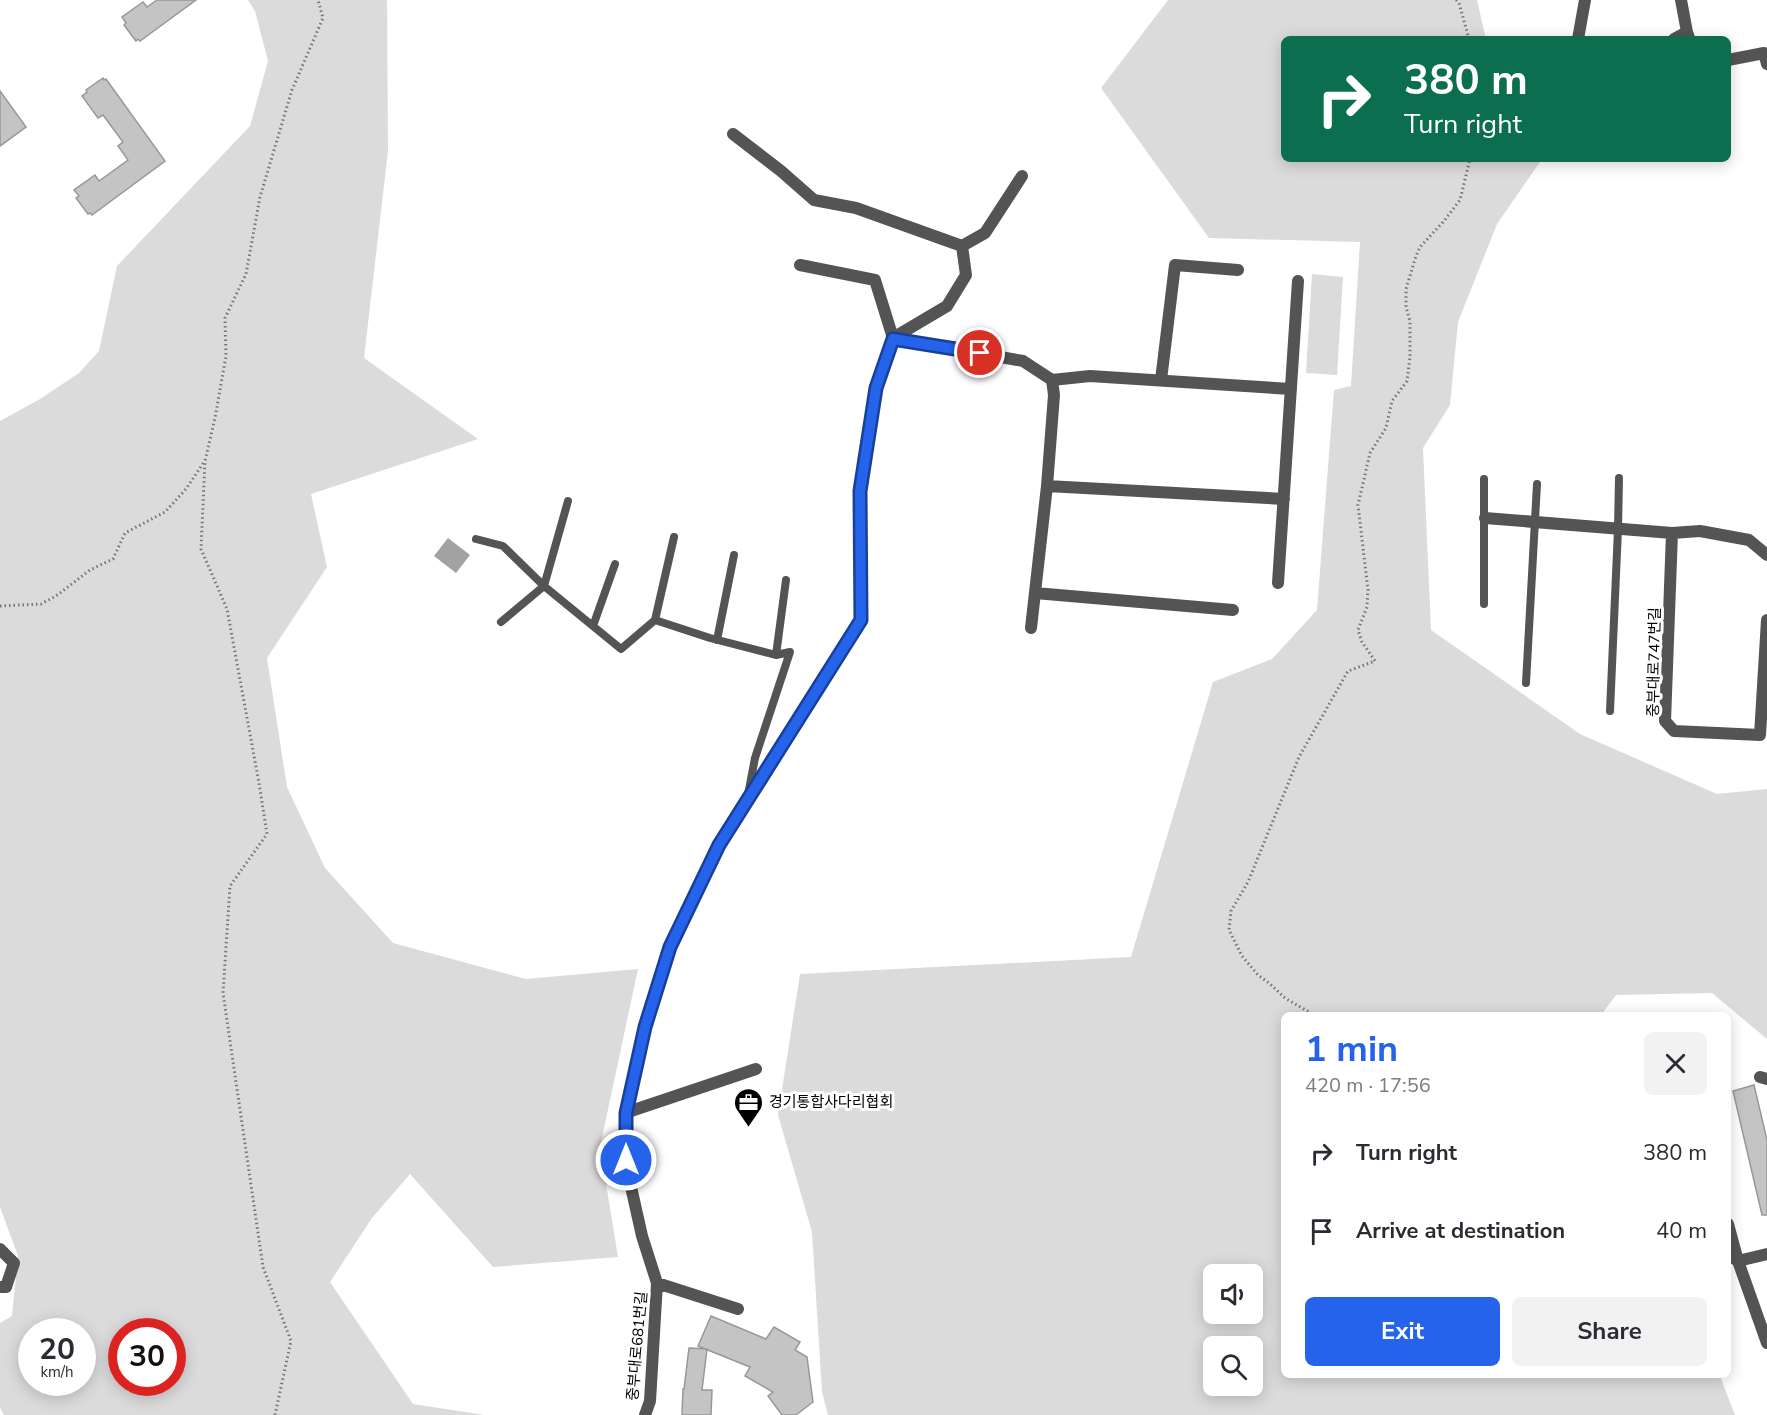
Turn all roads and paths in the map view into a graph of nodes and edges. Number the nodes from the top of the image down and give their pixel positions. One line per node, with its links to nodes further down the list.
1 (318, 0): 21 (path)
2 (1456, 0): 5 (path)
3 (1585, 0): 6 (street)
4 (1682, 0): 7 (street)
5 (1468, 36)
6 (1579, 36)
7 (1688, 36)
8 (1731, 59): 9 (street)
9 (1767, 64)
10 (733, 134): 13 (street)
11 (1469, 162): 54 (path)
12 (1022, 176): 13 (street)
13 (962, 246): 17 (street)
14 (800, 265): 17 (street)
15 (1238, 270): 19 (street)
16 (1298, 281): 20 (street)
17 (893, 339): 18 (street); 53 (street, 중부대로681번길)
18 (1052, 380): 19 (street); 25 (street)
19 (1161, 380): 20 (street)
20 (1291, 389): 26 (street)
21 (205, 461): 42 (path); 64 (path)
22 (1619, 478): 30 (lane)
23 (1484, 479): 28 (lane)
24 (1537, 484): 29 (lane)
25 (1047, 486): 26 (street); 40 (street)
26 (1284, 499): 38 (street)
27 (568, 501): 39 (lane)
28 (1485, 518): 29 (street); 41 (lane)
29 (1534, 522): 30 (street); 51 (lane)
30 (1618, 529): 31 (street); 52 (lane)
31 (1672, 533): 35 (street); 45 (street, 중부대로747번길)
32 (674, 537): 44 (lane)
33 (476, 539): 39 (lane)
34 (734, 555): 49 (lane)
35 (1767, 555)
36 (615, 564): 47 (lane)
37 (786, 580): 50 (lane)
38 (1278, 583)
39 (544, 586): 46 (lane); 47 (lane)
40 (1035, 593): 43 (street); 48 (street)
41 (1484, 604)
42 (0, 606)
43 (1233, 610)
44 (655, 620): 47 (lane); 49 (lane)
45 (1767, 620)
46 (501, 622)
47 (593, 626)
48 (1031, 628)
49 (717, 640): 50 (lane)
50 (776, 655): 53 (lane)
51 (1526, 683)
52 (1610, 711)
53 (747, 801): 56 (street, 중부대로681번길)
54 (1309, 1012)
55 (756, 1069): 56 (street)
56 (626, 1113): 60 (street, 중부대로681번길)
57 (0, 1249): 61 (street)
58 (1767, 1254): 59 (street)
59 (1733, 1258): 63 (street)
60 (657, 1283): 62 (street); 65 (street, 중부대로681번길)
61 (0, 1287)
62 (738, 1309)
63 (1767, 1343)
64 (276, 1415)
65 (645, 1415)

